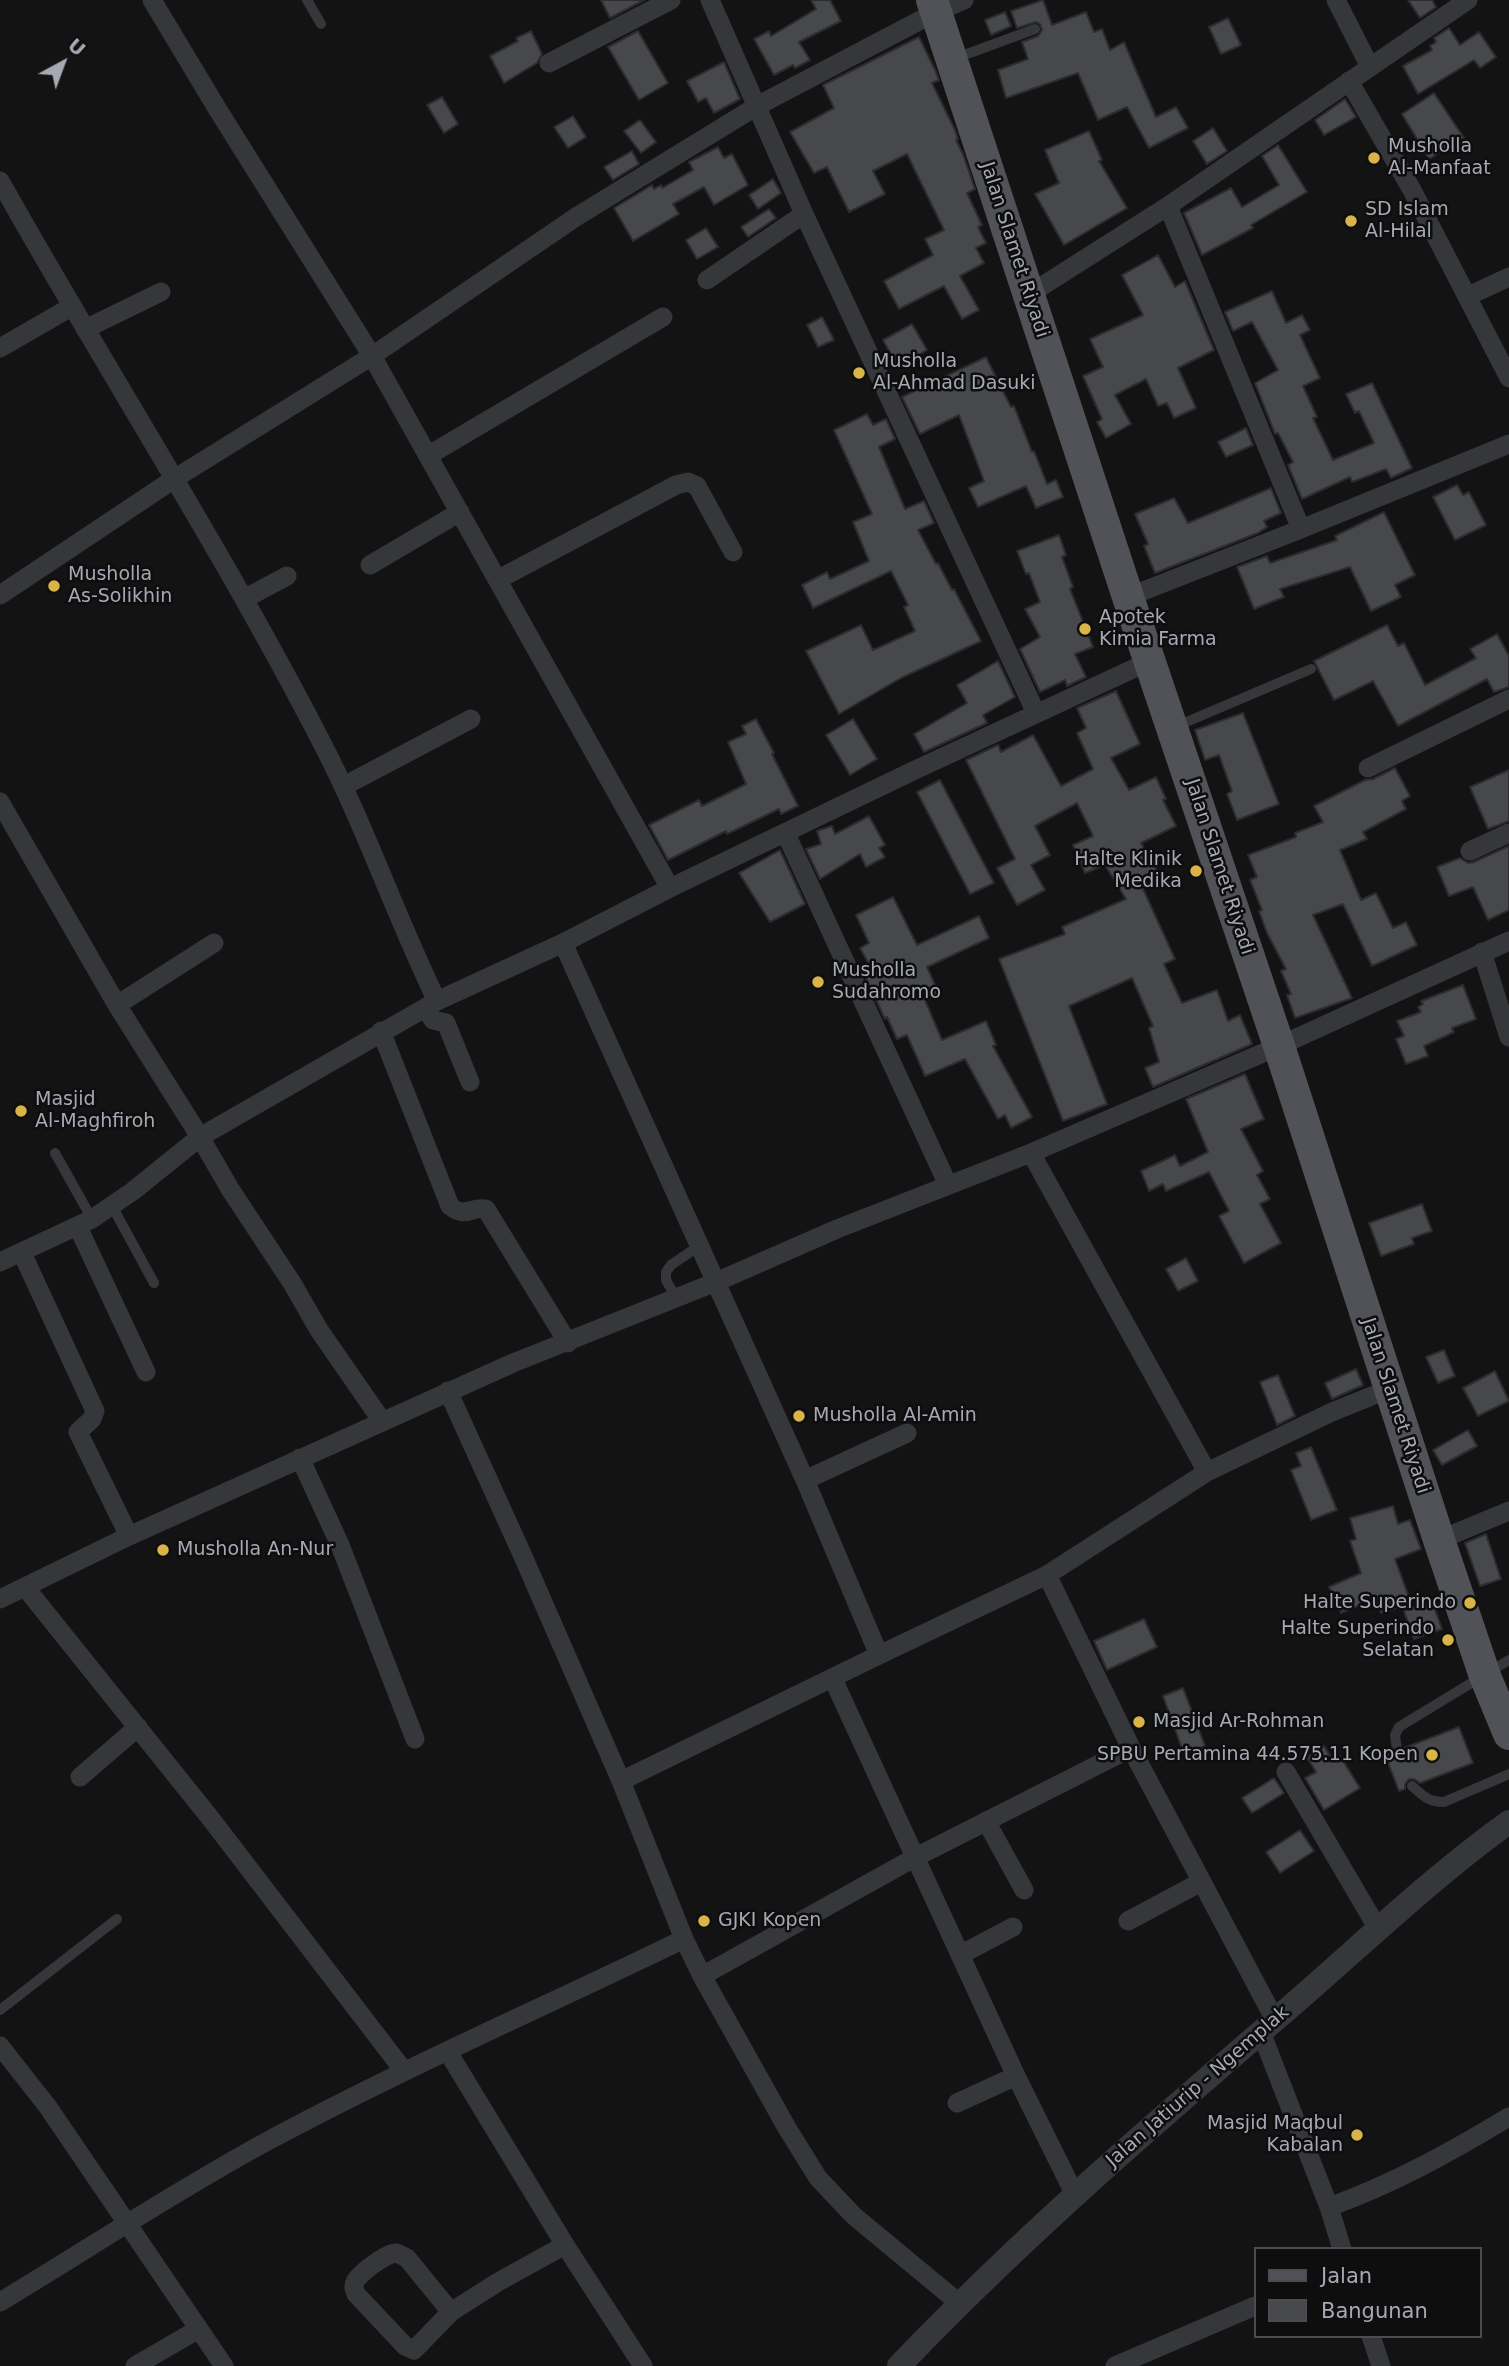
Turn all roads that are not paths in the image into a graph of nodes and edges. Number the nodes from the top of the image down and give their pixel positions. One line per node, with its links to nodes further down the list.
1 (152, 0): 27 (street)
2 (307, 0): 8 (lane)
3 (671, 0): 11 (street)
4 (710, 0): 14 (street)
5 (1336, 0): 12 (street)
6 (1468, 0): 12 (street)
7 (944, 4): 10 (main road, Jalan Slamet Riyadi); 14 (street)
8 (321, 24)
9 (1035, 29): 10 (lane)
10 (952, 59): 21 (main road, Jalan Slamet Riyadi)
11 (550, 63)
12 (1370, 67): 13 (street)
13 (1349, 81): 16 (street); 22 (street)
14 (757, 106): 17 (street); 27 (street)
15 (0, 181): 23 (street)
16 (1168, 206): 21 (street); 33 (street)
17 (804, 214): 19 (street); 44 (street)
18 (1509, 277): 22 (street)
19 (707, 280)
20 (161, 292): 25 (street)
21 (1028, 295): 39 (main road, Jalan Slamet Riyadi)
22 (1468, 296): 28 (street)
23 (71, 307): 25 (street); 26 (street)
24 (663, 317): 30 (street)
25 (85, 330): 31 (street)
26 (0, 348)
27 (372, 356): 30 (street); 31 (street)
28 (1509, 378)
29 (1509, 444): 33 (street)
30 (429, 455): 32 (street)
31 (174, 479): 38 (street); 40 (street)
32 (460, 512): 35 (street); 37 (street)
33 (1301, 529): 39 (street)
34 (733, 552): 37 (street)
35 (370, 565)
36 (287, 576): 40 (street)
37 (499, 579): 53 (street)
38 (0, 595)
39 (1128, 597): 41 (main road, Jalan Slamet Riyadi)
40 (244, 599): 48 (street)
41 (1150, 661): 44 (street); 46 (main road, Jalan Slamet Riyadi)
42 (1311, 669): 46 (lane)
43 (1509, 699): 47 (street)
44 (1036, 713): 51 (street)
45 (471, 719): 48 (street)
46 (1173, 728): 62 (main road, Jalan Slamet Riyadi)
47 (1368, 768)
48 (344, 786): 58 (street)
49 (0, 802): 59 (street)
50 (1509, 833): 52 (street)
51 (786, 834): 53 (street); 67 (street)
52 (1470, 851)
53 (670, 888): 56 (street)
54 (1509, 941): 57 (street)
55 (214, 943): 59 (street)
56 (563, 943): 58 (street); 70 (street)
57 (1482, 952): 61 (street); 62 (street)
58 (431, 1004): 60 (street); 63 (street)
59 (117, 1005): 64 (street)
60 (380, 1031): 64 (street); 76 (street)
61 (1509, 1037)
62 (1279, 1046): 66 (street); 78 (main road, Jalan Slamet Riyadi)
63 (470, 1082)
64 (200, 1137): 68 (street); 80 (street)
65 (55, 1153): 69 (lane)
66 (1031, 1153): 67 (street); 83 (street)
67 (948, 1185): 73 (street)
68 (112, 1206): 69 (street); 74 (lane)
69 (85, 1223): 71 (street); 77 (street)
70 (699, 1246): 73 (street); 75 (lane)
71 (22, 1253): 72 (street); 86 (street)
72 (0, 1262)
73 (716, 1282): 75 (street); 84 (street)
74 (153, 1283)
75 (676, 1298): 76 (street)
76 (568, 1343): 79 (street)
77 (146, 1372)
78 (1389, 1389): 83 (street); 87 (main road, Jalan Slamet Riyadi)
79 (449, 1391): 80 (street); 102 (street)
80 (382, 1420): 82 (street)
81 (907, 1433): 84 (street)
82 (300, 1458): 86 (street); 96 (street)
83 (1207, 1472): 88 (street)
84 (805, 1480): 91 (street)
85 (1509, 1511): 87 (street)
86 (129, 1536): 89 (street)
87 (1439, 1540): 92 (main road, Jalan Slamet Riyadi)
88 (1047, 1576): 91 (street); 97 (street)
89 (25, 1587): 90 (street); 94 (street)
90 (0, 1599)
91 (879, 1654): 93 (street)
92 (1497, 1668): 95 (main road, Jalan Slamet Riyadi); 98 (lane)
93 (833, 1679): 102 (street); 106 (street)
94 (138, 1727): 101 (street); 120 (street)
95 (1509, 1734)
96 (415, 1739)
97 (1131, 1748): 104 (street); 107 (street)
98 (1397, 1750)
99 (1286, 1772): 112 (street)
100 (1509, 1774): 103 (lane)
101 (80, 1777)
102 (621, 1781): 113 (street)
103 (1412, 1786)
104 (986, 1821): 106 (street); 108 (street)
105 (1509, 1822): 112 (street, Jalan Jatiurip - Ngemplak)
106 (914, 1858): 114 (street); 115 (street)
107 (1201, 1882): 110 (street); 117 (street)
108 (1024, 1890)
109 (117, 1919): 116 (lane)
110 (1128, 1921)
111 (1013, 1927): 114 (street)
112 (1378, 1929): 117 (street, Jalan Jatiurip - Ngemplak)
113 (684, 1939): 115 (street); 119 (street)
114 (960, 1955): 121 (street)
115 (702, 1976): 130 (street)
116 (0, 2010)
117 (1268, 2026): 124 (street, Jalan Jatiurip - Ngemplak); 125 (street)
118 (0, 2046): 126 (street)
119 (447, 2052): 120 (street); 127 (street)
120 (404, 2071): 126 (street)
121 (1016, 2076): 122 (street); 124 (street)
122 (957, 2103)
123 (1509, 2117): 125 (street)
124 (1075, 2195): 130 (street, Jalan Jatiurip - Ngemplak)
125 (1329, 2207): 128 (street)
126 (129, 2224): 129 (street); 133 (street)
127 (565, 2245): 132 (street); 137 (street)
128 (1341, 2247)
129 (0, 2302)
130 (959, 2303): 138 (street, Jalan Jatiurip - Ngemplak)
131 (1254, 2305): 139 (street)
132 (451, 2312): 132 (street)
133 (197, 2330): 135 (street); 136 (street)
134 (1372, 2338): 140 (street)
135 (135, 2366)
136 (224, 2366)
137 (643, 2366)
138 (899, 2366)
139 (1115, 2366)
140 (1381, 2366)

